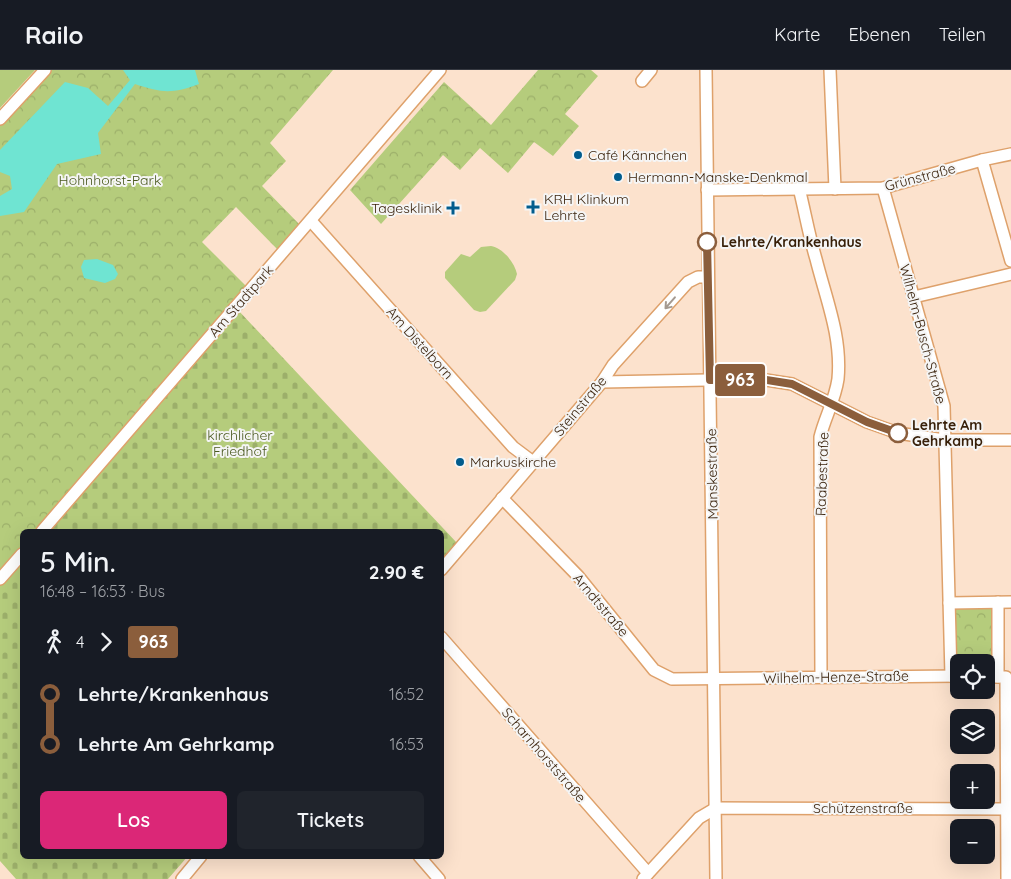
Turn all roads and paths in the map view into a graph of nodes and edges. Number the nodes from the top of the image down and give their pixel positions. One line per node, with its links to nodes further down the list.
1 (45, 70): 7 (street)
2 (440, 70): 14 (street, Am Stadtpark)
3 (650, 70): 6 (street)
4 (706, 70): 13 (street, Manskestraße)
5 (830, 70): 12 (street)
6 (642, 81)
7 (0, 119)
8 (1011, 154): 9 (street, Grünstraße)
9 (982, 160): 11 (street, Grünstraße); 15 (street)
10 (799, 188): 12 (street, Grünstraße); 13 (street, Grünstraße); 21 (street, Raabestraße)
11 (883, 188): 12 (street, Grünstraße); 18 (street, Wilhelm-Busch-Straße)
12 (835, 189)
13 (707, 190): 17 (street, Manskestraße)
14 (310, 221): 24 (street, Am Distelborn); 26 (street, Am Stadtpark)
15 (1011, 261)
16 (1011, 274): 18 (street)
17 (707, 277): 19 (street, Manskestraße); 20 (street, Steinstraße, one-way to 20)
18 (914, 297): 22 (street, Wilhelm-Busch-Straße)
19 (710, 380): 20 (street); 21 (street); 39 (street, Manskestraße)
20 (602, 382): 24 (street, Steinstraße)
21 (833, 404): 22 (street); 36 (street, Raabestraße)
22 (944, 440): 23 (street); 32 (street, Wilhelm-Busch-Straße)
23 (1011, 440)
24 (533, 462): 25 (street, Steinstraße)
25 (502, 498): 28 (street, Steinstraße); 39 (street, Arndtstraße)
26 (44, 529)
27 (20, 556): 29 (street)
28 (444, 566)
29 (0, 579)
30 (998, 602): 31 (street); 32 (street); 38 (street)
31 (1011, 602)
32 (949, 603): 34 (street, Wilhelm-Busch-Straße)
33 (444, 641): 44 (street, Scharnhorststraße)
34 (953, 654)
35 (950, 676): 36 (street, Wilhelm-Henze-Straße)
36 (821, 677): 39 (street, Wilhelm-Henze-Straße)
37 (995, 677): 38 (street)
38 (1002, 677): 41 (street)
39 (714, 679): 40 (street, Manskestraße)
40 (716, 808): 41 (street, Schützenstraße); 44 (street); 47 (street, Manskestraße)
41 (1009, 809): 48 (street)
42 (199, 859): 45 (street)
43 (422, 859): 46 (street)
44 (645, 876)
45 (182, 879)
46 (439, 879)
47 (716, 879)
48 (1007, 879)

